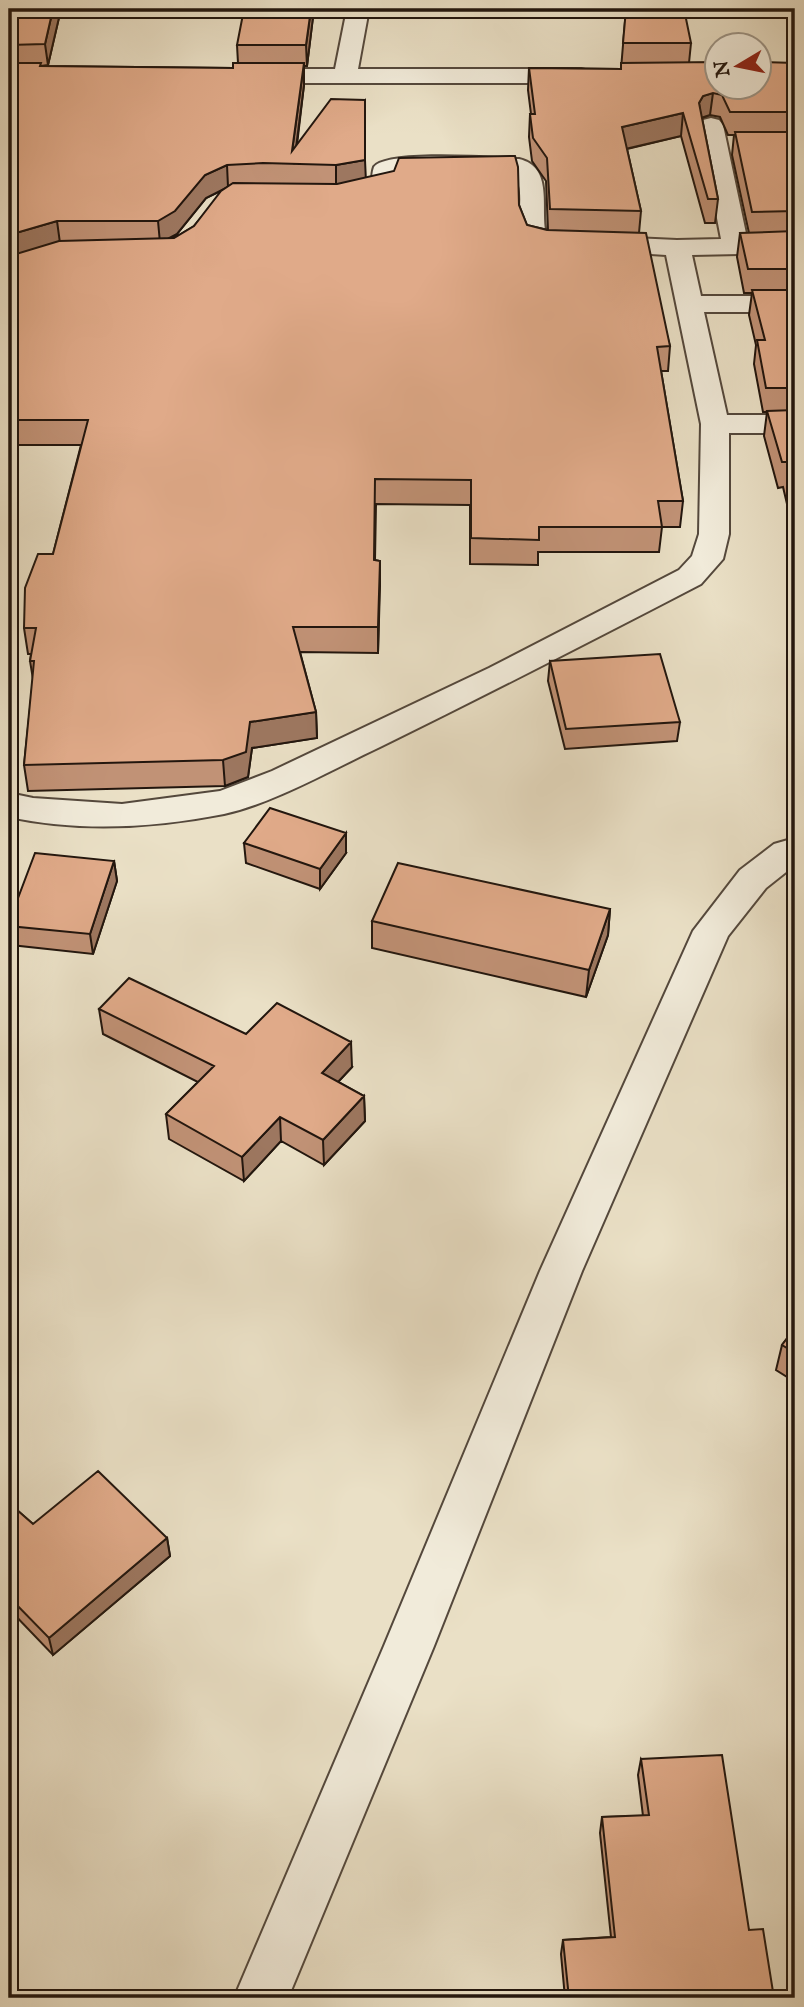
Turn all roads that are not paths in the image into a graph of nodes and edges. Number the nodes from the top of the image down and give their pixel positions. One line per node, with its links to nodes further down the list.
1 (358, 9): 2 (street)
2 (346, 74): 3 (street); 4 (street)
3 (233, 76)
4 (604, 76)
5 (743, 145): 7 (street)
6 (318, 196): 9 (street)
7 (735, 245): 8 (street); 9 (street)
8 (795, 245)
9 (677, 248): 11 (street)
10 (795, 303): 11 (street)
11 (691, 304): 12 (street)
12 (715, 424): 13 (street); 14 (street)
13 (795, 424)
14 (9, 806)
15 (795, 850): 16 (street)
16 (261, 1998)

